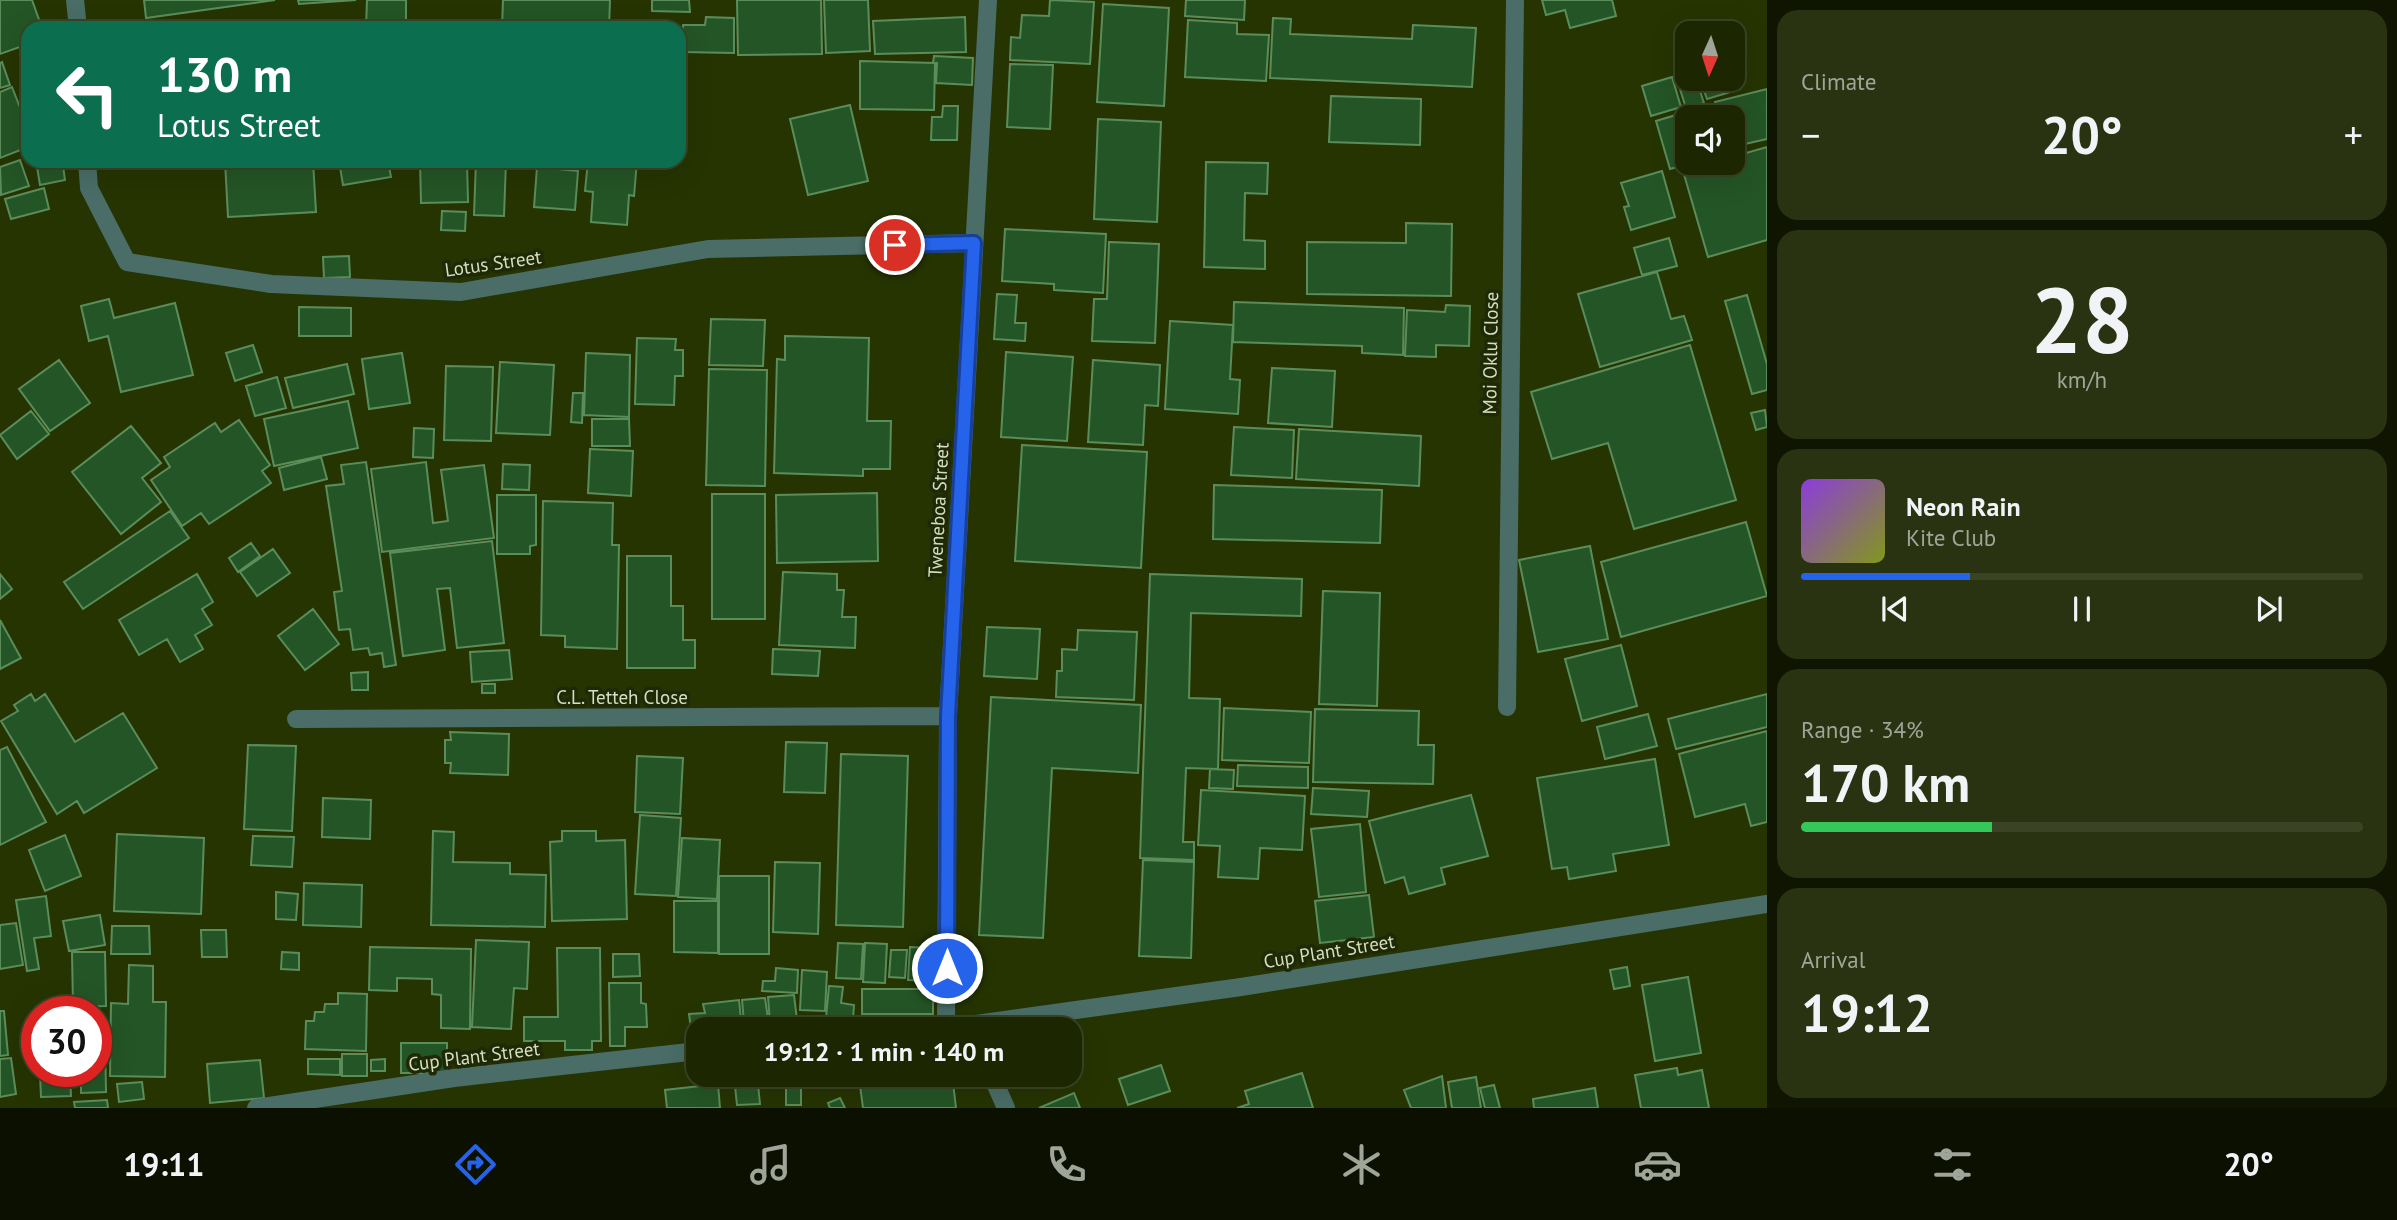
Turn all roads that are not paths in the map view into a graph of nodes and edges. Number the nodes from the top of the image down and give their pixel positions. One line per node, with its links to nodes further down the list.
1 (75, 0): 4 (street)
2 (988, 0): 6 (street, Tweneboa Street)
3 (1515, 0): 7 (street, Moi Oklu Close)
4 (77, 21)
5 (88, 168): 6 (street, Lotus Street)
6 (974, 243): 8 (street, Tweneboa Street)
7 (1507, 707)
8 (948, 716): 9 (street, C.L. Tetteh Close); 11 (street, Tweneboa Street)
9 (296, 719)
10 (1767, 904): 12 (street, Cup Plant Street)
11 (946, 1017)
12 (1038, 1017)
13 (686, 1052): 15 (street, Cup Plant Street)
14 (997, 1087): 16 (street)
15 (256, 1108)
16 (1006, 1108)

